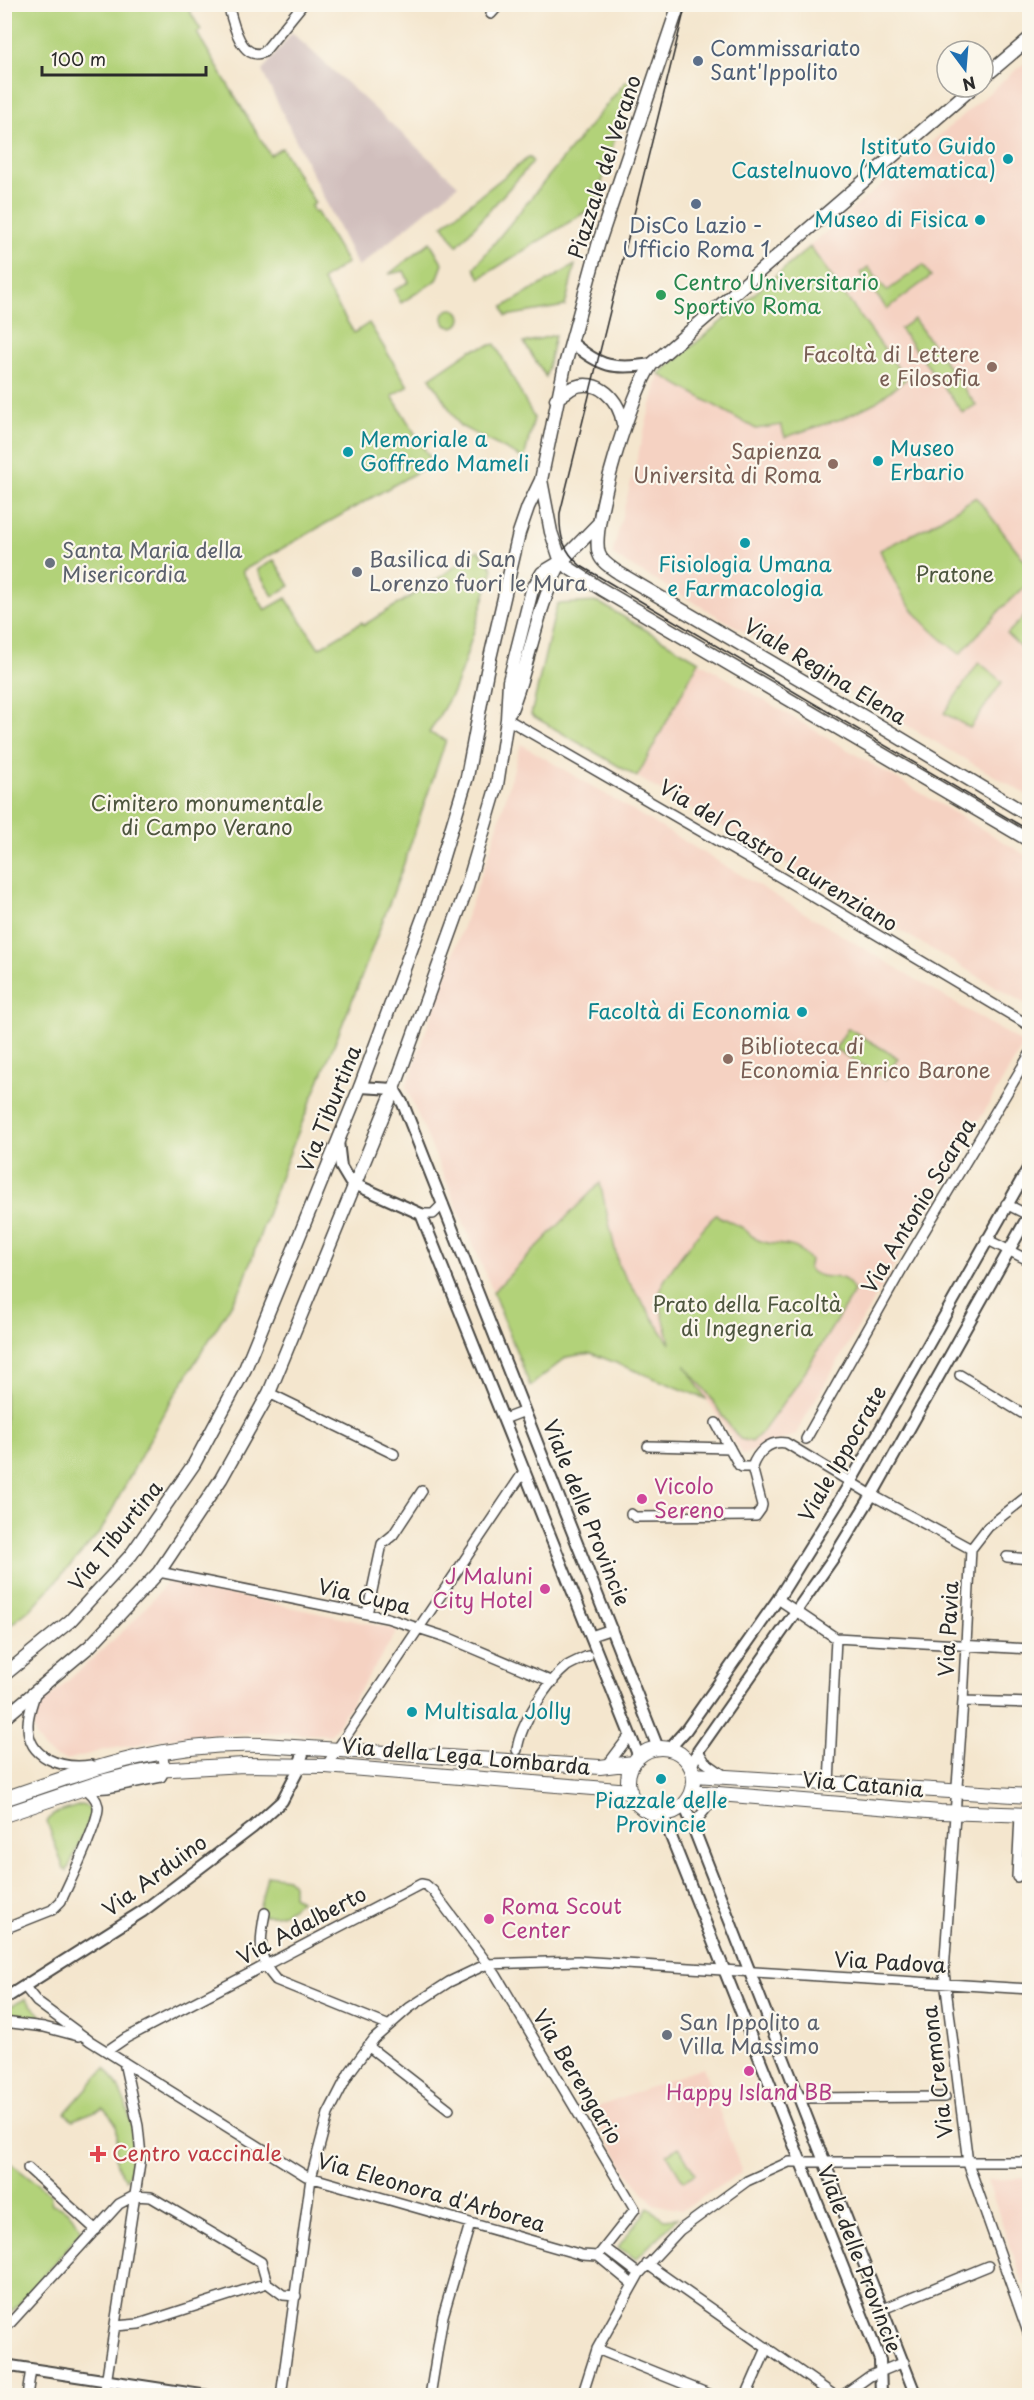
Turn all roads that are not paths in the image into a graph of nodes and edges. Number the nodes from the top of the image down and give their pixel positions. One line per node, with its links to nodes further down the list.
1 (228, 4): 2 (street)
2 (303, 4)
3 (500, 4): 5 (street)
4 (679, 4): 9 (main road, Piazzale del Verano)
5 (491, 14)
6 (1029, 38): 7 (main road)
7 (995, 68)
8 (959, 99): 10 (main road)
9 (571, 342): 10 (street); 11 (main road, Piazzale del Verano)
10 (652, 364): 12 (main road)
11 (556, 399): 12 (main road); 13 (main road, Piazzale del Verano)
12 (624, 425): 14 (main road)
13 (541, 480): 15 (main road, Piazzale del Verano); 21 (main road, Via Tiburtina)
14 (598, 524): 15 (main road); 17 (main road, Viale Regina Elena)
15 (562, 561): 16 (main road); 18 (main road, Viale Regina Elena)
16 (507, 719): 19 (street, Via del Castro Laurenziano); 22 (main road)
17 (1029, 816)
18 (1029, 840)
19 (1029, 1026)
20 (1029, 1054): 39 (street, Via Antonio Scarpa)
21 (360, 1087): 22 (street); 23 (main road, Via Tiburtina)
22 (394, 1089): 25 (main road); 26 (street, Viale delle Provincie)
23 (338, 1141): 25 (street); 64 (main road, Via Tiburtina)
24 (1029, 1165): 27 (street, Viale Ippocrate)
25 (354, 1185): 28 (street); 34 (main road)
26 (443, 1204): 28 (street); 35 (street, Viale delle Provincie)
27 (1006, 1204): 29 (street); 30 (street, Viale Ippocrate)
28 (421, 1214): 37 (street, Viale delle Provincie)
29 (1029, 1215): 31 (street, Viale Ippocrate)
30 (986, 1239): 31 (street); 45 (street, Viale Ippocrate)
31 (1009, 1250): 32 (street); 48 (street, Viale Ippocrate)
32 (1029, 1261)
33 (960, 1375): 36 (street)
34 (269, 1393): 42 (street); 53 (main road)
35 (525, 1411): 37 (street, Viale delle Provincie); 58 (street, Viale delle Provincie)
36 (1029, 1418)
37 (504, 1419): 44 (street, Viale delle Provincie)
38 (716, 1423): 41 (street)
39 (806, 1439)
40 (648, 1446): 41 (street)
41 (730, 1448): 43 (street)
42 (394, 1454)
43 (752, 1467): 45 (street); 49 (street)
44 (525, 1470): 57 (street); 59 (street, Viale delle Provincie)
45 (850, 1483): 48 (street); 54 (street, Viale Ippocrate)
46 (422, 1491): 56 (street)
47 (1029, 1494): 50 (street)
48 (872, 1495): 50 (street); 55 (street, Viale Ippocrate)
49 (631, 1514)
50 (971, 1549): 61 (street, Via Pavia)
51 (1006, 1557): 52 (street)
52 (1029, 1559)
53 (159, 1572): 56 (street, Via Cupa); 66 (main road)
54 (777, 1599): 55 (street); 72 (street, Viale Ippocrate)
55 (797, 1612): 60 (street); 76 (street, Viale Ippocrate)
56 (368, 1614): 57 (street, Via Cupa)
57 (419, 1628): 65 (street, Via Cupa); 73 (street)
58 (612, 1629): 59 (street, Viale delle Provincie); 72 (street, Viale delle Provincie)
59 (591, 1636): 70 (street, Viale delle Provincie)
60 (836, 1638): 61 (street); 85 (street)
61 (966, 1645): 62 (street); 67 (street, Via Pavia)
62 (1029, 1649)
63 (588, 1656): 65 (street)
64 (4, 1675)
65 (553, 1682): 74 (street)
66 (36, 1691): 69 (main road); 78 (street)
67 (963, 1701): 68 (street); 89 (street, Via Pavia)
68 (1029, 1703)
69 (4, 1718)
70 (630, 1735): 77 (street, Viale delle Provincie); 81 (street)
71 (304, 1748): 73 (main road, Via della Lega Lombarda); 75 (main road, Via della Lega Lombarda); 79 (street)
72 (664, 1749): 77 (main road); 83 (main road)
73 (337, 1750): 80 (street); 81 (main road, Via della Lega Lombarda)
74 (517, 1750)
75 (162, 1751): 78 (main road, Via della Lega Lombarda); 82 (street)
76 (698, 1751): 83 (street, Viale Ippocrate); 84 (street)
77 (636, 1760): 81 (main road, Via della Lega Lombarda); 87 (main road)
78 (116, 1761): 92 (main road, Via della Lega Lombarda)
79 (299, 1765): 80 (main road, Via della Lega Lombarda); 82 (main road, Via della Lega Lombarda); 107 (street, Via Arduino)
80 (326, 1766): 87 (main road, Via della Lega Lombarda)
81 (606, 1767)
82 (165, 1770): 86 (main road, Via della Lega Lombarda)
83 (692, 1771): 84 (main road, Via Catania); 88 (main road)
84 (727, 1778): 85 (main road, Via Catania)
85 (829, 1784): 89 (main road, Via Catania)
86 (83, 1788): 96 (main road, Via della Lega Lombarda); 101 (street)
87 (630, 1791): 95 (main road)
88 (693, 1792): 90 (main road, Via Catania); 93 (main road)
89 (957, 1792): 91 (main road, Via Catania); 94 (street, Via Cremona)
90 (717, 1794): 94 (main road, Via Catania); 98 (street)
91 (1029, 1797)
92 (4, 1799)
93 (684, 1804): 95 (main road); 98 (street, Viale delle Provincie)
94 (956, 1812): 97 (main road, Via Catania); 106 (street, Via Cremona)
95 (662, 1814): 104 (street, Viale delle Provincie)
96 (5, 1815)
97 (1025, 1815): 99 (street)
98 (692, 1826): 105 (street, Viale delle Provincie)
99 (1017, 1877)
100 (264, 1912): 103 (street)
101 (4, 1929)
102 (487, 1964): 103 (street, Via Adalberto); 104 (street); 111 (street); 128 (street, Via Berengario)
103 (266, 1966): 111 (street); 114 (street, Via Adalberto)
104 (724, 1970): 105 (street); 119 (street, Viale delle Provincie)
105 (749, 1971): 106 (street, Via Padova); 117 (street, Viale delle Provincie)
106 (945, 1984): 108 (street, Via Padova); 122 (street, Via Cremona)
107 (25, 1987): 109 (street, Via Arduino); 112 (street)
108 (1029, 1989)
109 (7, 1996)
110 (4, 2022): 112 (street)
111 (387, 2025): 113 (street)
112 (90, 2041): 114 (street, Via Eleonora d'Arborea)
113 (368, 2046): 118 (street); 124 (street)
114 (107, 2051): 115 (street, Via Eleonora d'Arborea)
115 (124, 2062): 124 (street, Via Eleonora d'Arborea); 125 (street)
116 (945, 2097): 117 (street)
117 (800, 2098): 121 (street, Viale delle Provincie)
118 (449, 2109)
119 (800, 2162): 121 (street, Viale delle Provincie); 130 (street); 145 (street, Viale delle Provincie)
120 (1029, 2162): 122 (street)
121 (826, 2163): 122 (street); 136 (street, Viale delle Provincie)
122 (968, 2163): 139 (street, Via Cremona)
123 (28, 2168): 127 (street)
124 (311, 2178): 126 (street, Via Eleonora d'Arborea); 135 (street)
125 (134, 2196): 127 (street); 133 (street); 137 (street)
126 (470, 2224): 129 (street, Via Eleonora d'Arborea); 151 (street)
127 (96, 2230): 138 (street)
128 (604, 2248): 129 (street); 132 (street)
129 (598, 2256): 134 (street)
130 (647, 2264): 132 (street); 140 (street)
131 (988, 2266): 136 (street)
132 (639, 2274): 134 (street)
133 (267, 2283): 135 (street); 137 (street)
134 (632, 2284): 141 (street)
135 (296, 2296): 150 (street)
136 (883, 2308): 142 (street, Viale delle Provincie)
137 (115, 2326): 146 (street)
138 (4, 2330)
139 (1029, 2338)
140 (767, 2348): 154 (street); 155 (street)
141 (597, 2349): 152 (street); 153 (street)
142 (904, 2362): 145 (street, Viale delle Provincie); 158 (street, Viale delle Provincie)
143 (4, 2365): 144 (street)
144 (31, 2369): 146 (street); 147 (street)
145 (881, 2370): 156 (street); 157 (street, Viale delle Provincie)
146 (106, 2381): 148 (street); 149 (street)
147 (27, 2396)
148 (104, 2396)
149 (208, 2396)
150 (281, 2396)
151 (430, 2396)
152 (582, 2396)
153 (714, 2396)
154 (746, 2396)
155 (835, 2396)
156 (842, 2396)
157 (881, 2396)
158 (916, 2396)

